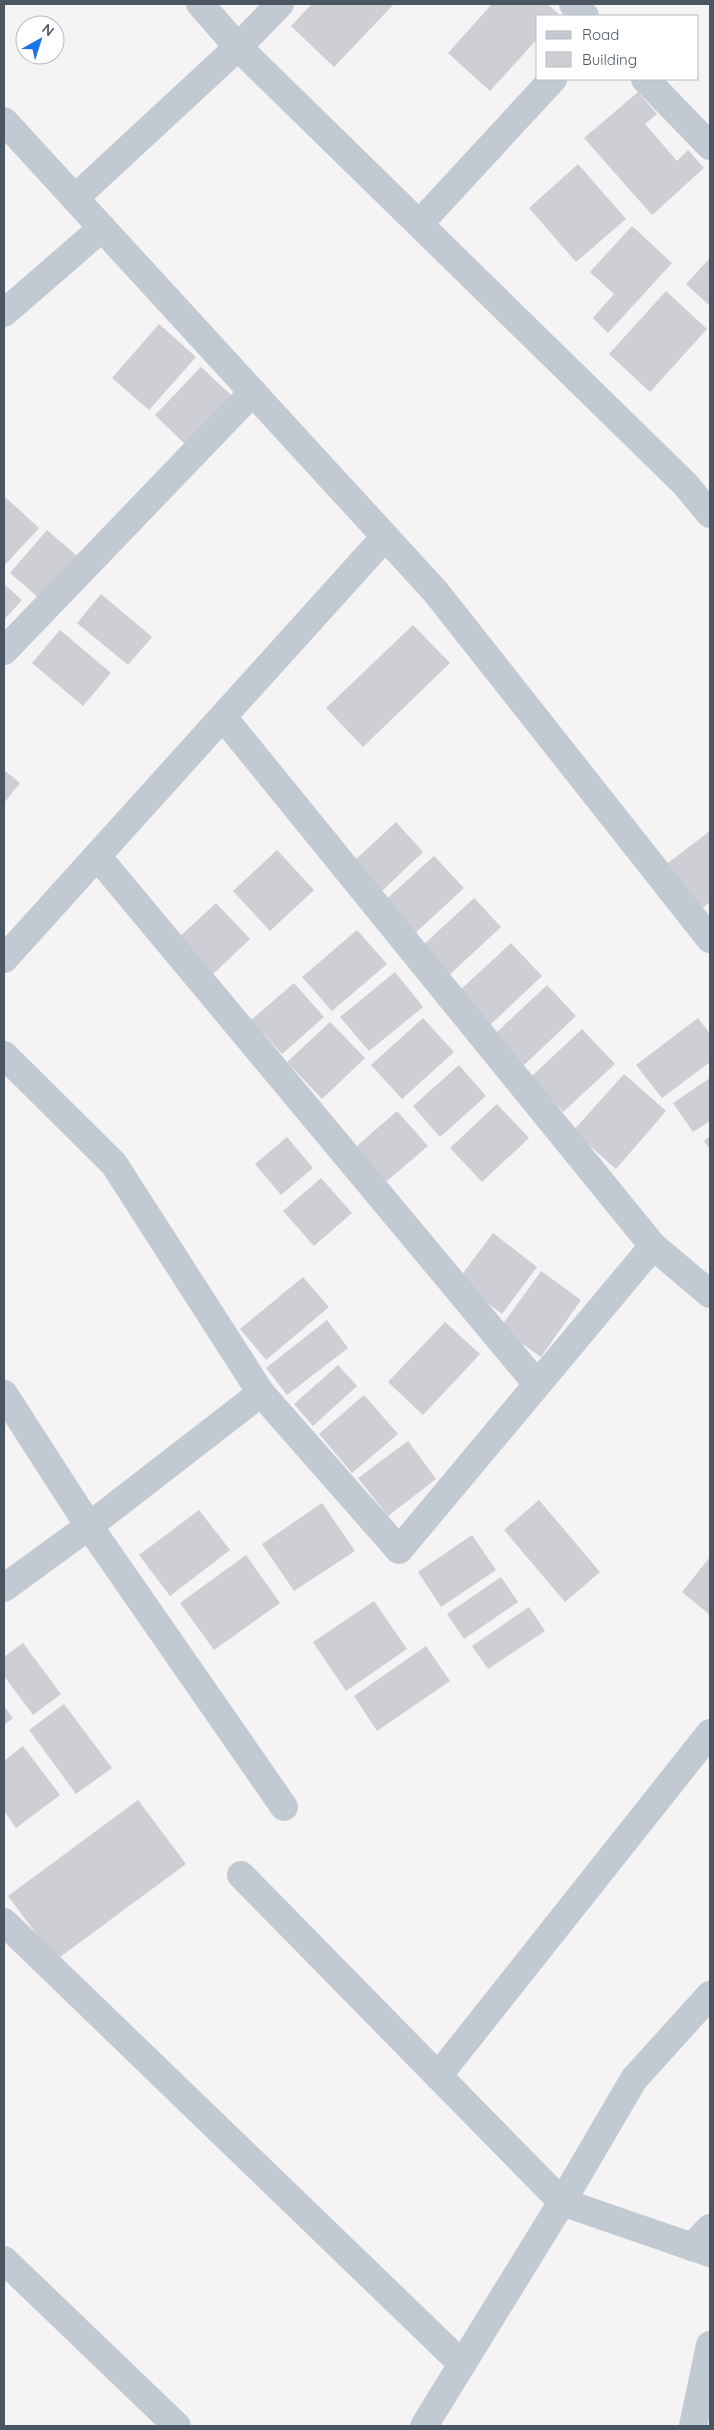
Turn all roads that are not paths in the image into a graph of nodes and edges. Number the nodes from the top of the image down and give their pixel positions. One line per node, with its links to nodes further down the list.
1 (200, 4): 5 (street)
2 (280, 4): 5 (street)
3 (573, 4): 4 (street)
4 (584, 15)
5 (238, 47): 10 (street); 11 (street)
6 (552, 80): 11 (street)
7 (646, 80): 9 (street)
8 (4, 121): 10 (street)
9 (710, 146)
10 (75, 198): 12 (street)
11 (420, 223): 15 (street)
12 (102, 228): 13 (street); 14 (street)
13 (4, 314)
14 (253, 392): 16 (street); 17 (street)
15 (710, 514)
16 (385, 537): 18 (street); 20 (street)
17 (4, 651)
18 (223, 717): 19 (street); 23 (street)
19 (97, 856): 21 (street); 25 (street)
20 (710, 939)
21 (4, 960)
22 (4, 1055): 26 (street)
23 (653, 1246): 24 (street); 25 (street)
24 (710, 1294)
25 (537, 1384): 26 (street)
26 (261, 1392): 28 (street)
27 (4, 1394): 28 (street)
28 (89, 1526): 29 (street); 31 (street)
29 (4, 1588)
30 (710, 1733): 35 (street)
31 (284, 1807)
32 (241, 1874): 35 (street)
33 (4, 1922): 40 (street)
34 (710, 1995): 36 (street)
35 (438, 2076): 36 (street)
36 (562, 2202): 37 (street); 40 (street)
37 (704, 2243)
38 (4, 2260): 41 (street)
39 (710, 2345): 43 (street)
40 (462, 2364): 42 (street)
41 (177, 2426)
42 (424, 2426)
43 (693, 2426)

